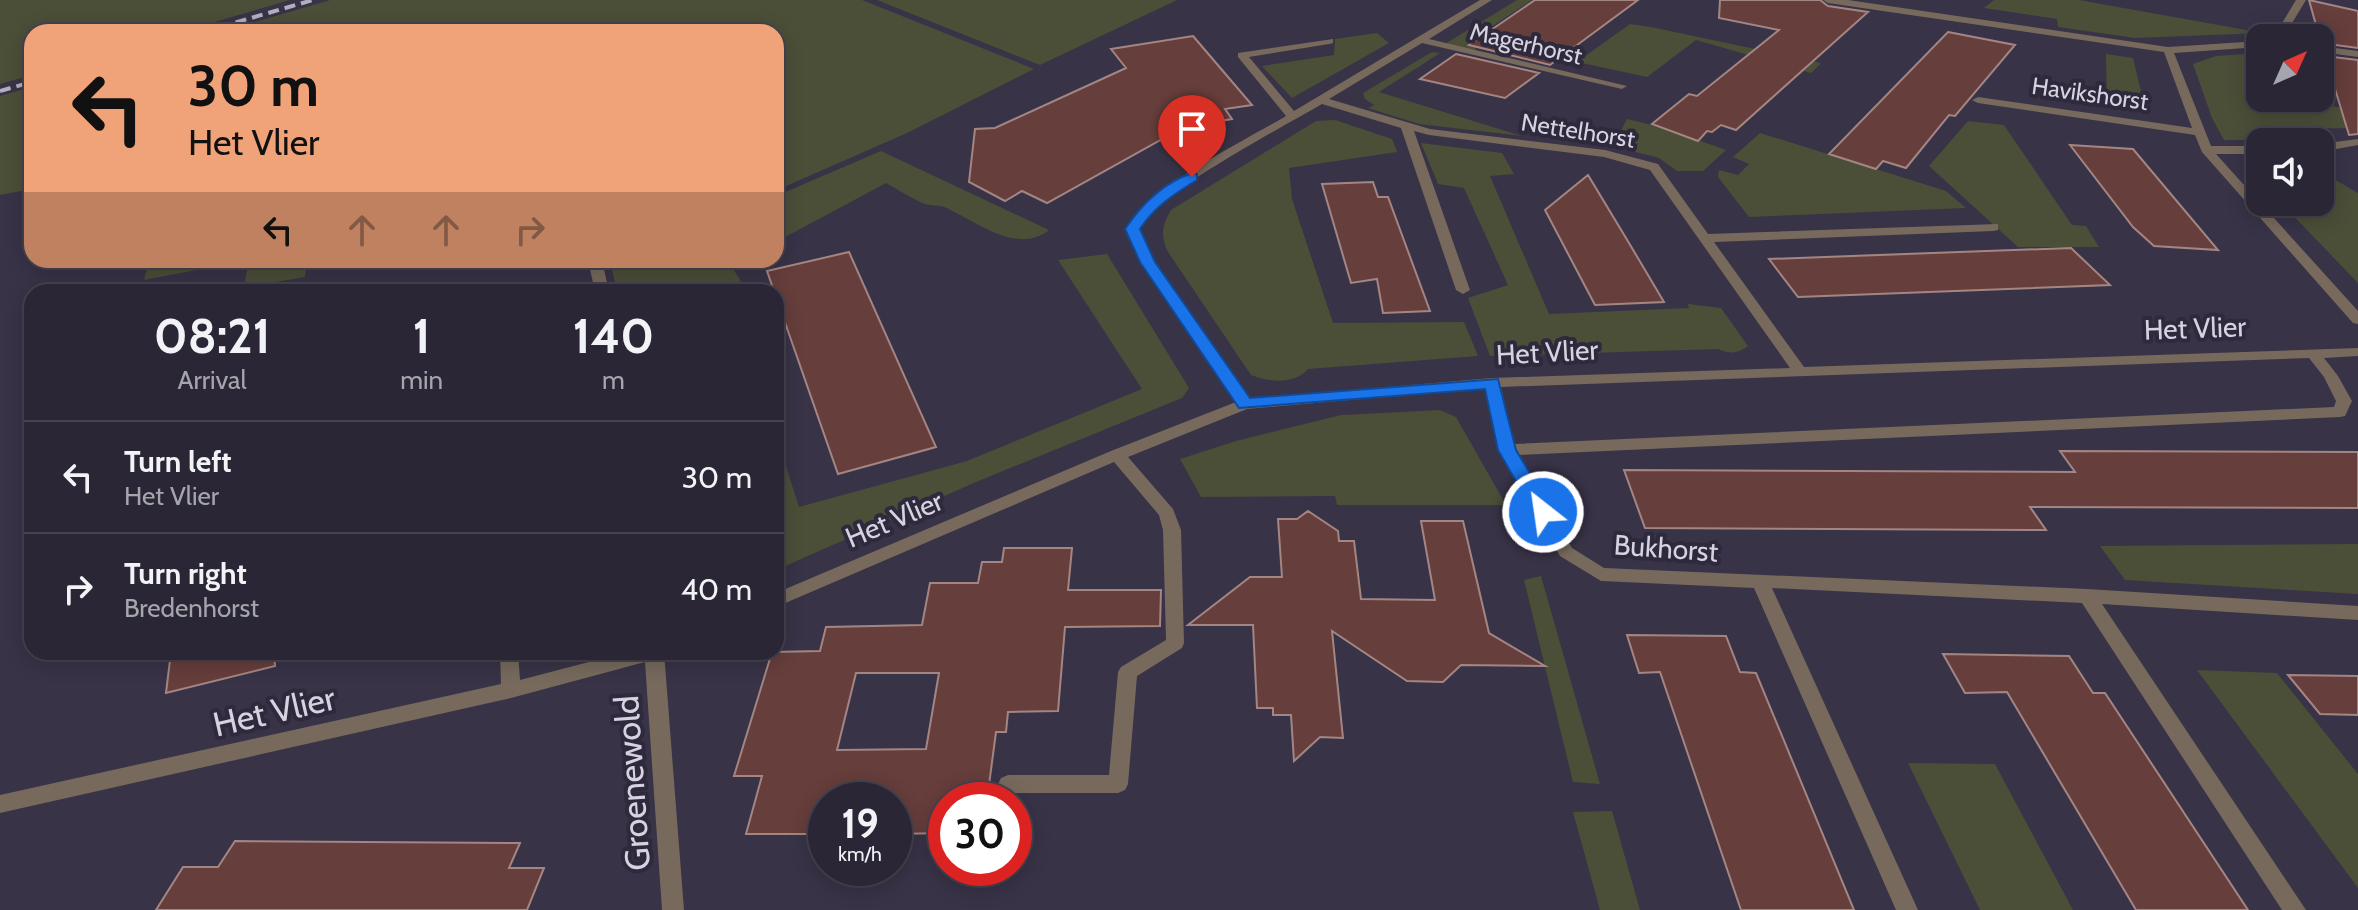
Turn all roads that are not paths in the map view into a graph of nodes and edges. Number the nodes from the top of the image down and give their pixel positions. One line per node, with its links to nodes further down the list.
1 (1828, 0): 8 (street)
2 (2301, 0): 4 (street)
3 (1478, 2): 5 (street)
4 (2286, 24)
5 (1420, 40): 11 (street, Magerhorst); 12 (street)
6 (1329, 41): 14 (street)
7 (2246, 45): 8 (street)
8 (2168, 50): 16 (street, Havikshorst)
9 (2334, 51): 10 (street)
10 (2358, 54)
11 (1622, 86)
12 (1320, 100): 14 (street); 15 (street, Nettelhorst)
13 (1978, 100): 16 (street, Havikshorst)
14 (1293, 118): 29 (street)
15 (1407, 127): 22 (street, Nettelhorst); 23 (street)
16 (2197, 132): 19 (street, Havikshorst)
17 (2358, 142): 18 (street)
18 (2334, 146)
19 (2206, 150): 20 (street); 24 (street, Havikshorst)
20 (2246, 150)
21 (1993, 227): 22 (street)
22 (1705, 238): 27 (street, Nettelhorst)
23 (1463, 290)
24 (2358, 320)
25 (2312, 352): 26 (street, Het Vlier); 27 (street, Het Vlier); 30 (street)
26 (2358, 352)
27 (1798, 369): 28 (street, Het Vlier)
28 (1492, 383): 29 (street, Het Vlier); 30 (street, Bukhorst)
29 (1245, 404): 31 (street, Het Vlier)
30 (1507, 450): 32 (street, Bukhorst)
31 (1117, 455): 34 (street, Het Vlier); 40 (street)
32 (1761, 583): 33 (street, Bukhorst); 43 (street)
33 (2087, 596): 35 (street, Bukhorst); 44 (street)
34 (784, 597)
35 (2358, 613)
36 (509, 660): 39 (street)
37 (624, 660): 39 (street, Het Vlier)
38 (655, 660): 42 (street, Groenewold)
39 (511, 690): 41 (street, Het Vlier)
40 (1032, 784)
41 (0, 804)
42 (673, 910)
43 (1907, 910)
44 (2295, 910)

